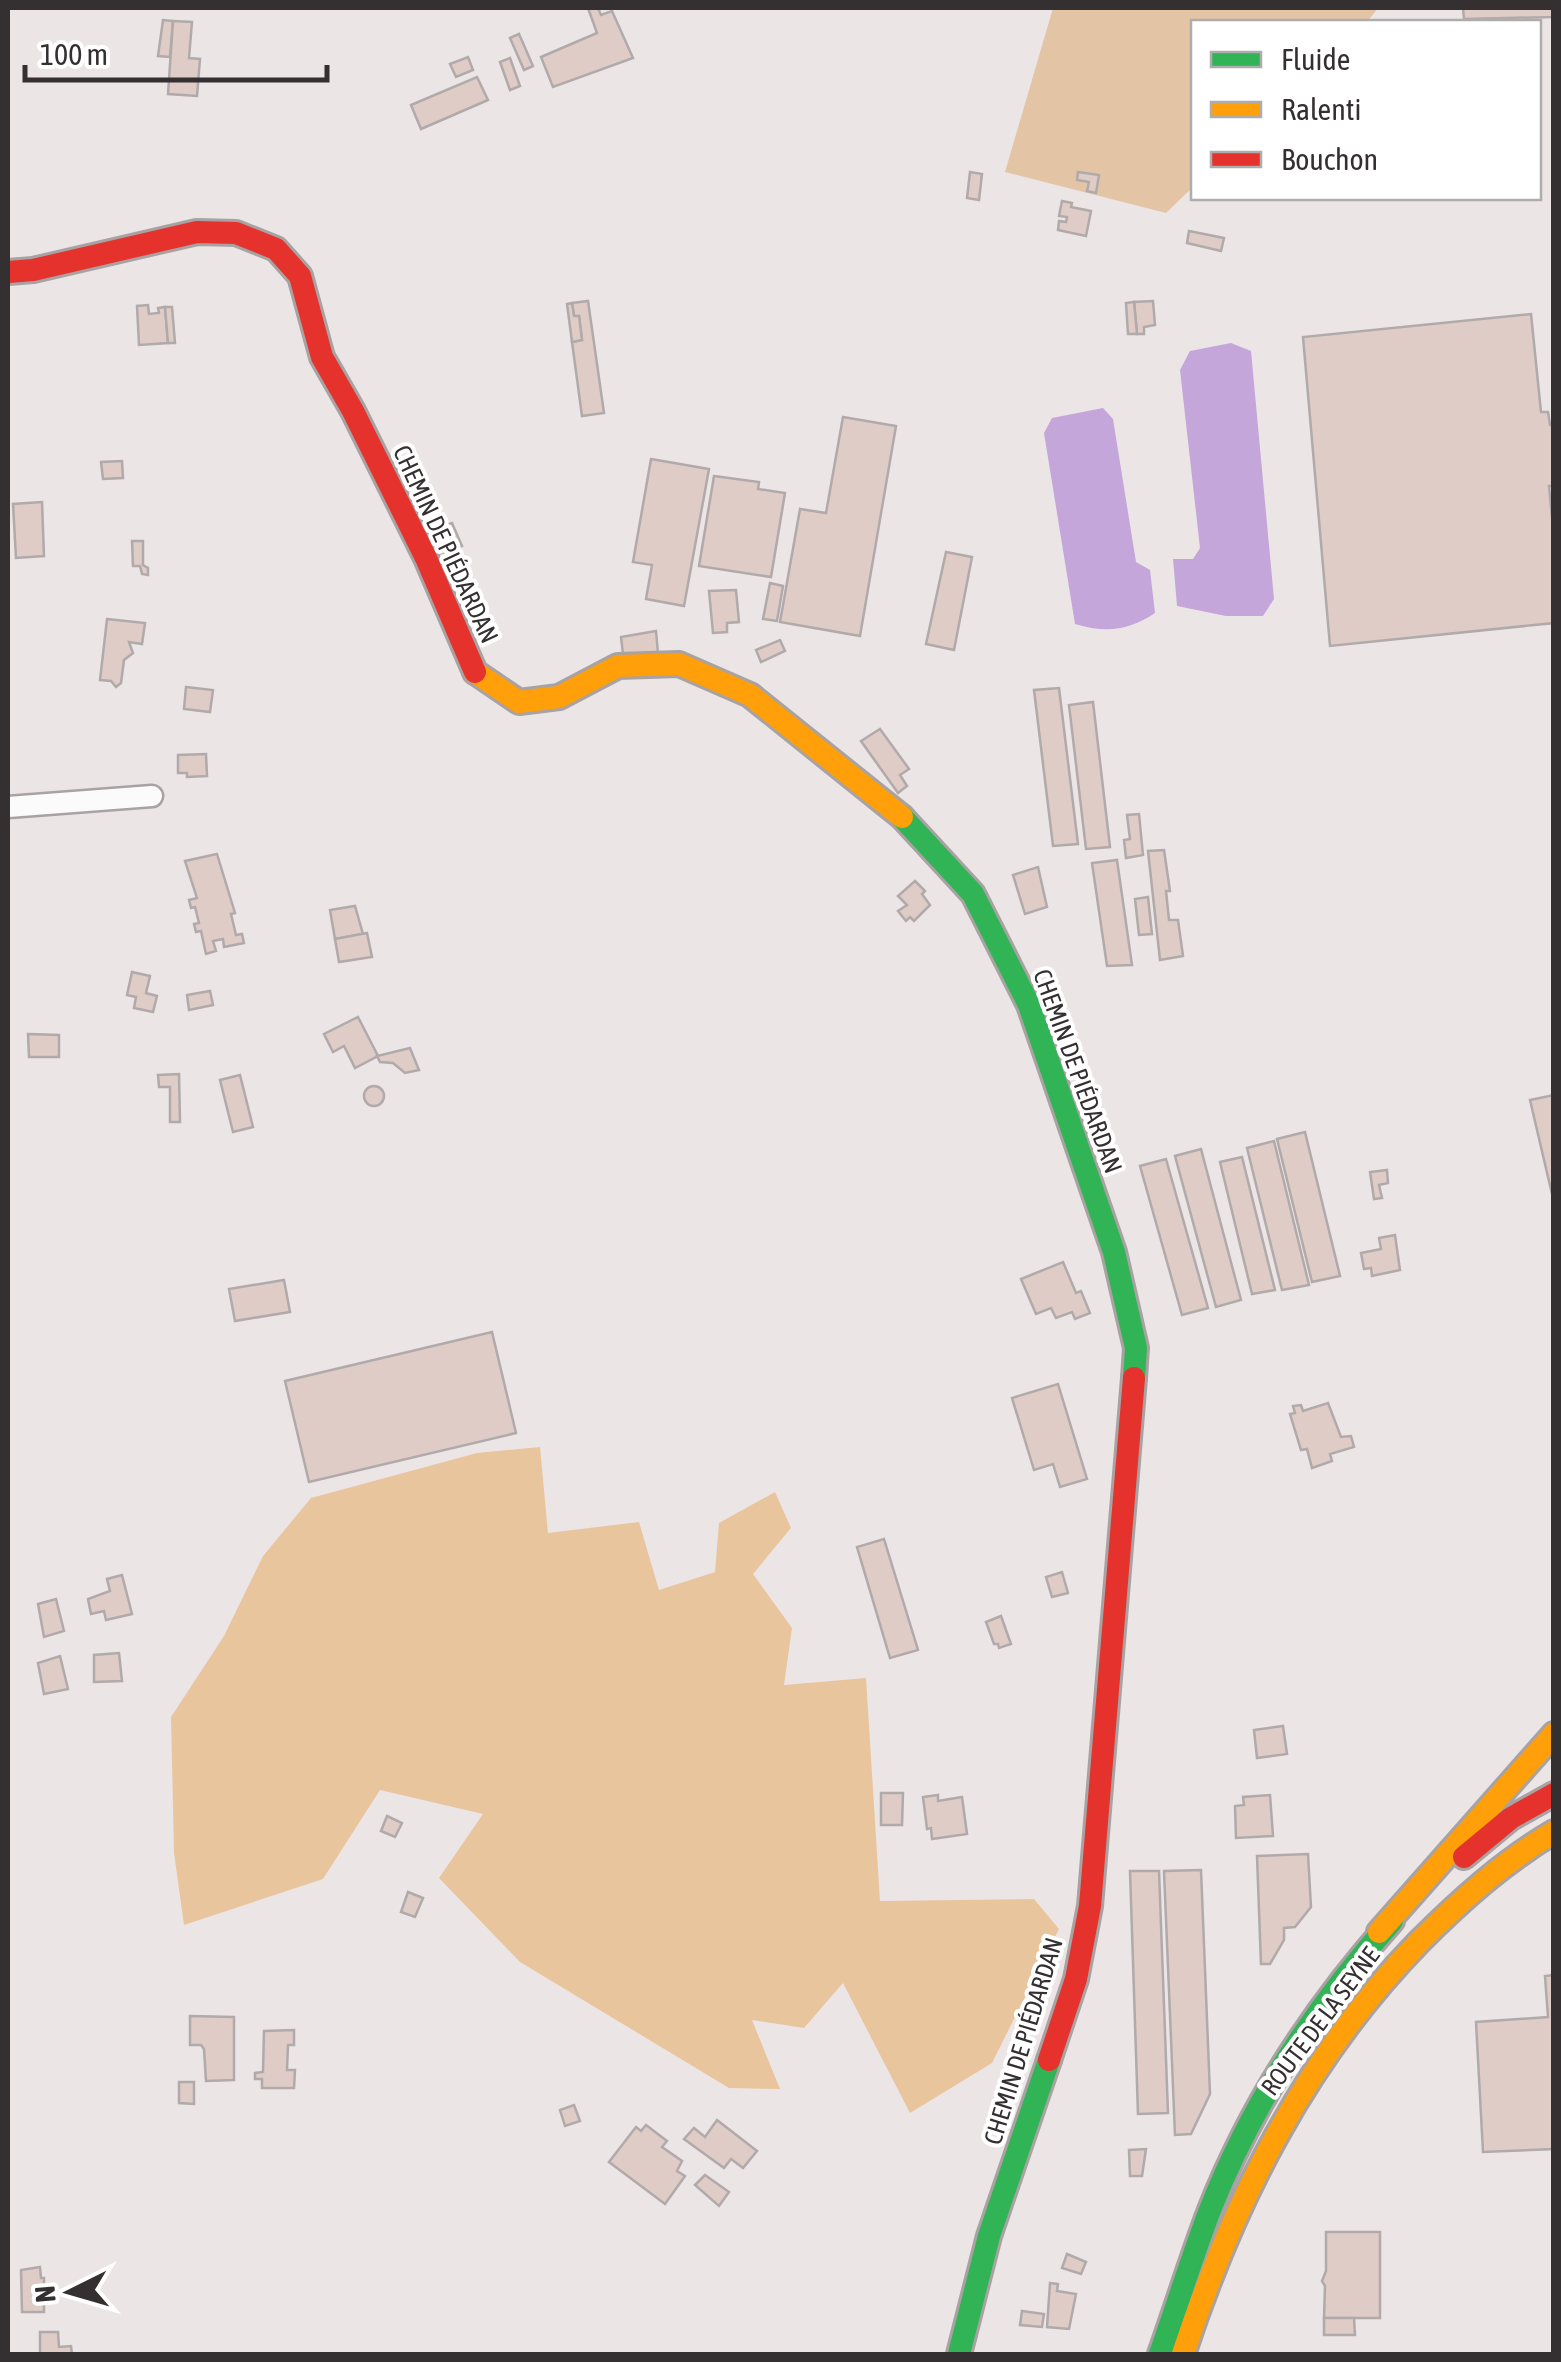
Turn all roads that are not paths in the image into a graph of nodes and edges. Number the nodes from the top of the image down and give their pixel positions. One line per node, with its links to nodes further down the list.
1 (8, 272): 8 (main road, CHEMIN DE PIÉDARDAN)
2 (152, 796): 3 (street)
3 (8, 808)
4 (1554, 1734): 7 (main road)
5 (1554, 1794): 7 (main road)
6 (1554, 1832): 10 (main road, ROUTE DE LA SEYNE)
7 (1379, 1932): 9 (main road, ROUTE DE LA SEYNE)
8 (960, 2354)
9 (1160, 2354)
10 (1183, 2354)

